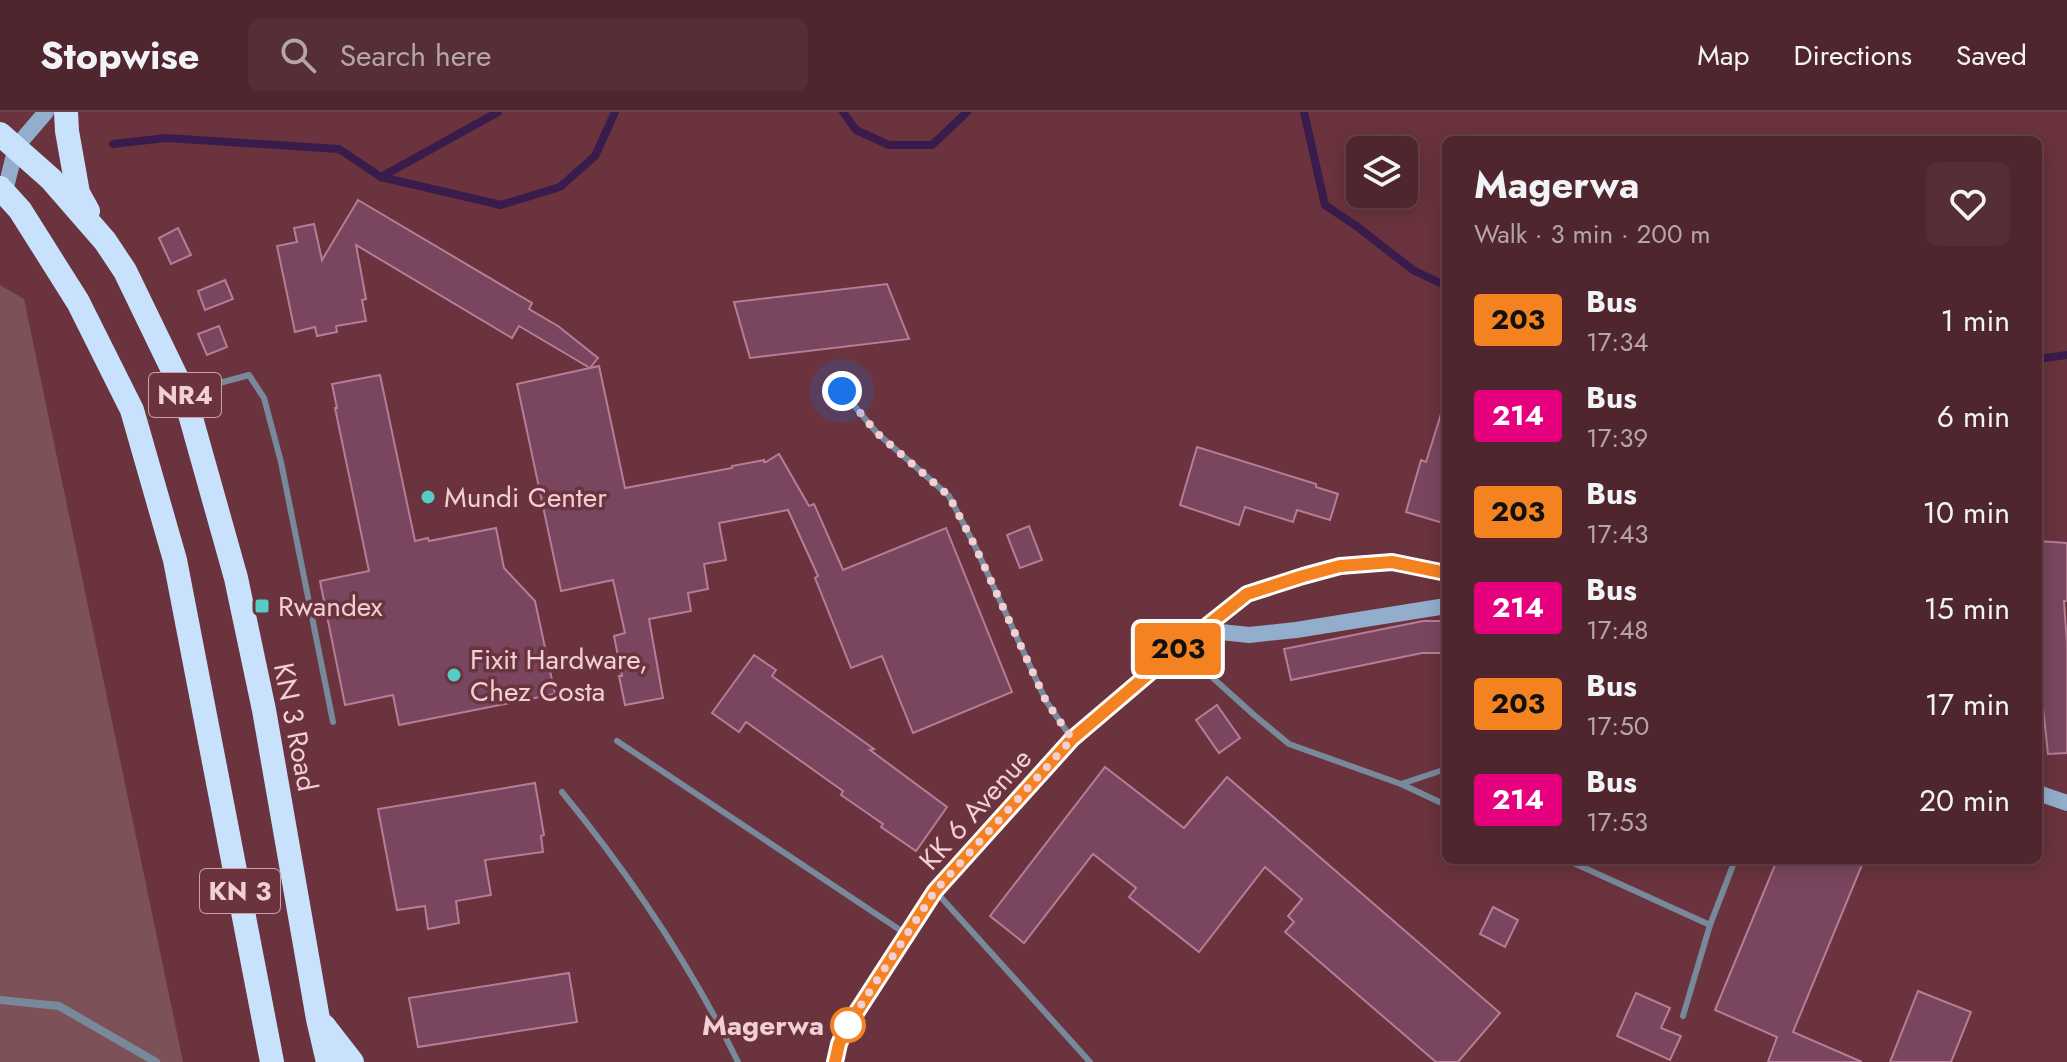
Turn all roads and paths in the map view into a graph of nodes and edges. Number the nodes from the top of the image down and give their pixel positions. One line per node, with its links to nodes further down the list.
1 (46, 112): 3 (main road)
2 (66, 112): 5 (highway)
3 (8, 140): 4 (main road); 5 (highway, KN 3 Road / NR4)
4 (2, 190): 12 (highway, NR4)
5 (105, 241): 7 (highway, KN 3 Road / NR4)
6 (842, 391): 14 (lane)
7 (184, 393): 13 (lane); 29 (highway, KN 3 Road / NR4)
8 (1442, 572): 10 (main road, KK 6 Avenue)
9 (1442, 607): 10 (main road)
10 (1202, 630): 11 (main road, KK 6 Avenue)
11 (1179, 648): 14 (main road, KK 6 Avenue); 17 (lane)
12 (207, 720): 31 (highway, KN 3)
13 (333, 722)
14 (1072, 739): 24 (main road, KK 6 Avenue)
15 (617, 741): 26 (lane)
16 (1442, 770): 17 (lane)
17 (1401, 784): 20 (lane)
18 (562, 792): 34 (lane)
19 (2042, 794): 21 (main road)
20 (1442, 803)
21 (2067, 803)
22 (1576, 864): 25 (lane)
23 (1733, 864): 25 (lane)
24 (935, 891): 26 (main road, KK 6 Avenue); 36 (lane)
25 (1710, 925): 28 (lane)
26 (906, 934): 35 (main road, KK 6 Avenue)
27 (0, 1000): 30 (street)
28 (1683, 1016)
29 (318, 1019): 32 (highway, KN 3 Road / NR4); 33 (highway)
30 (156, 1062)
31 (272, 1062)
32 (328, 1062)
33 (352, 1062)
34 (738, 1062)
35 (835, 1062)
36 (1090, 1062)

